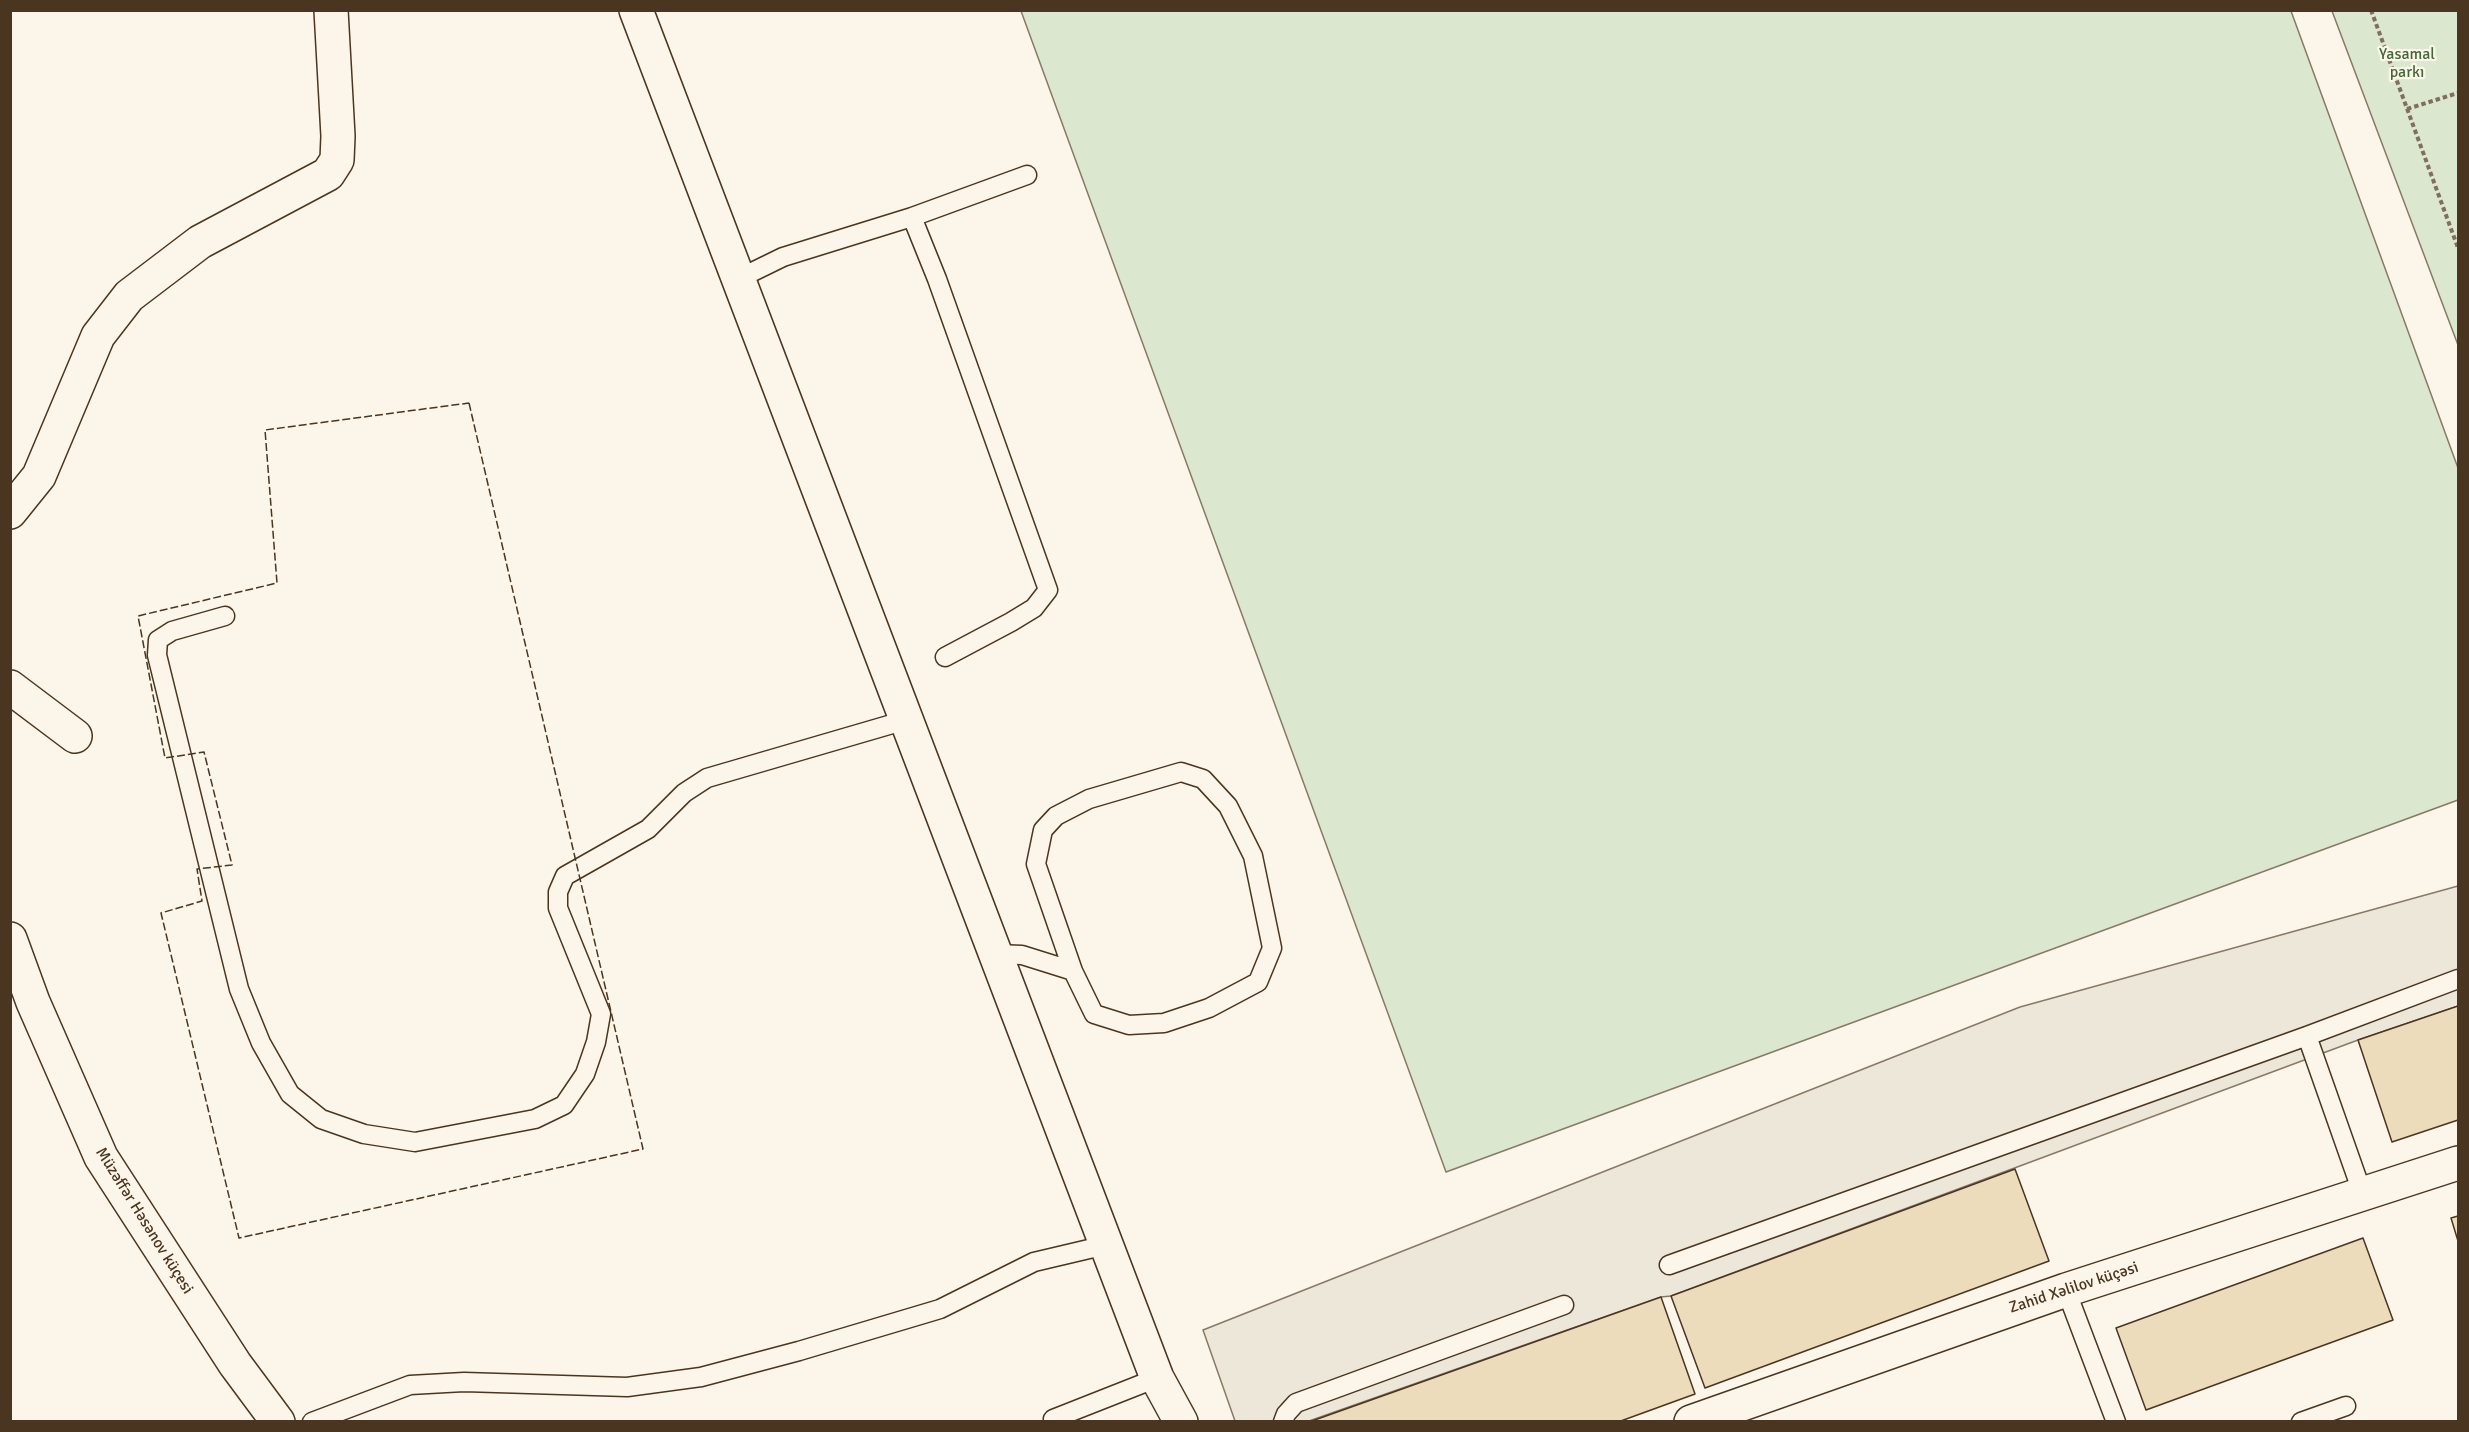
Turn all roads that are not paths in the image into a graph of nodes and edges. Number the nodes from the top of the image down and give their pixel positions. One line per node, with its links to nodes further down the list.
1 (332, 10): 6 (street)
2 (636, 10): 5 (street)
3 (1026, 175): 4 (lane)
4 (912, 217): 5 (lane); 8 (lane)
5 (738, 279): 10 (street)
6 (10, 512)
7 (225, 616): 10 (lane)
8 (945, 657)
9 (10, 687): 11 (street)
10 (906, 720): 13 (street)
11 (75, 736)
12 (10, 939): 26 (street, Müzəffər Həsənov küçesi)
13 (995, 954): 14 (lane); 19 (street)
14 (1073, 971): 14 (lane)
15 (2458, 979): 16 (lane)
16 (2307, 1036): 18 (lane); 20 (lane)
17 (2458, 1163): 18 (street, Zahid Xəlilov küçəsi)
18 (2363, 1195): 21 (street, Zahid Xəlilov küçəsi)
19 (1106, 1245): 23 (street); 27 (lane)
20 (1669, 1264)
21 (2066, 1290): 30 (street, Zahid Xəlilov küçəsi); 31 (lane)
22 (1564, 1305): 29 (lane)
23 (1157, 1378): 25 (lane); 28 (street)
24 (2346, 1406): 32 (lane)
25 (1053, 1419)
26 (278, 1422)
27 (312, 1422)
28 (1180, 1422)
29 (1283, 1422)
30 (1691, 1422)
31 (2116, 1422)
32 (2301, 1422)

